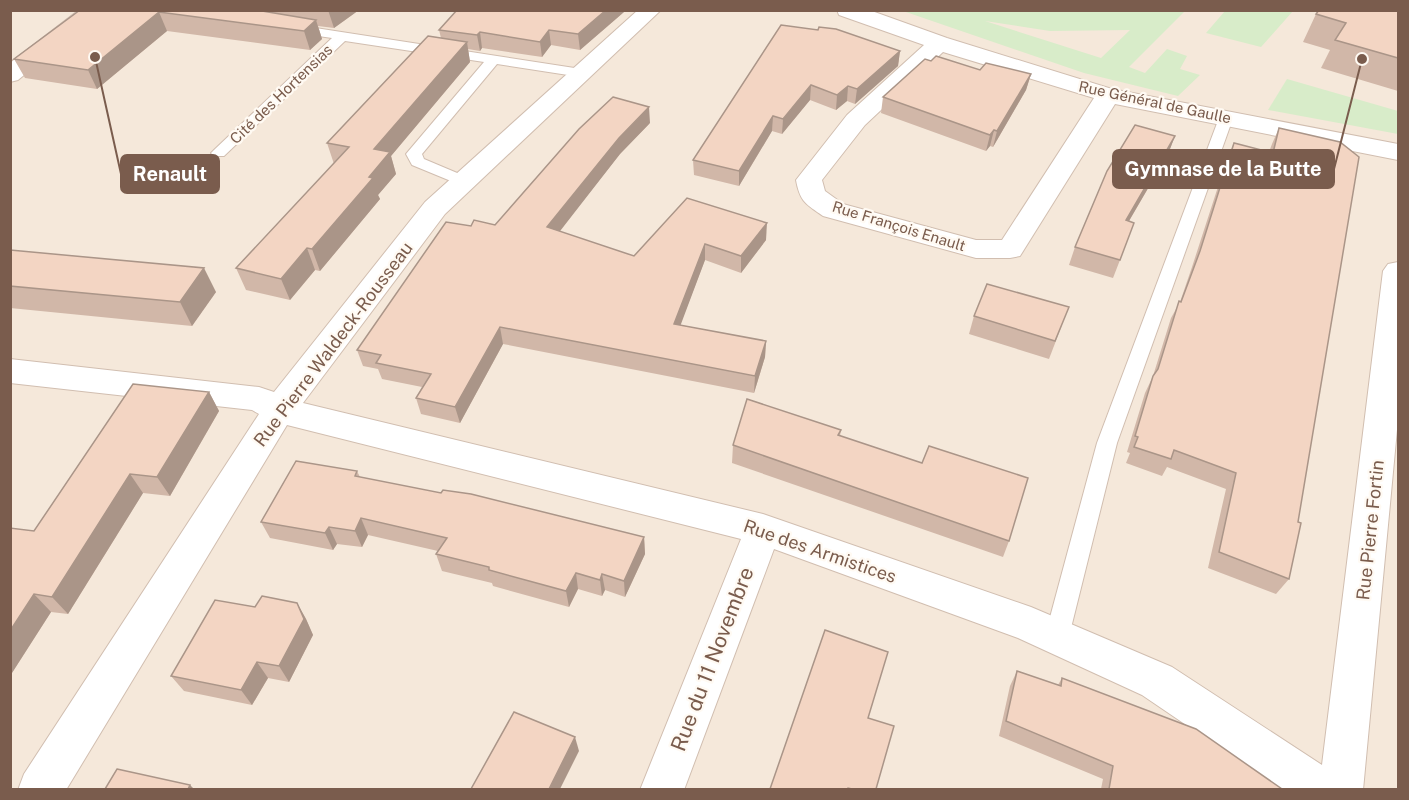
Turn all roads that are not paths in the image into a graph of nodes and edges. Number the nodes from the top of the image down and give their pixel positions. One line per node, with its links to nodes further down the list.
1 (93, 10): 9 (street)
2 (651, 10): 8 (street, Rue Pierre Waldeck-Rousseau)
3 (848, 10): 6 (street, Rue Général de Gaulle)
4 (279, 26): 5 (lane, Cité des Hortensias)
5 (342, 36): 7 (lane, Cité des Hortensias); 12 (lane, Cité des Hortensias)
6 (939, 43): 10 (street, Rue Général de Gaulle); 10 (street, Rue François Enault)
7 (493, 60): 8 (lane, Cité des Hortensias); 14 (lane)
8 (581, 73): 14 (street, Rue Pierre Waldeck-Rousseau)
9 (10, 75)
10 (1108, 94): 11 (street, Rue Général de Gaulle)
11 (1226, 118): 13 (street, Rue Général de Gaulle); 19 (lane)
12 (219, 153)
13 (1398, 153)
14 (463, 182): 17 (street, Rue Pierre Waldeck-Rousseau)
15 (1398, 271): 23 (street, Rue Pierre Fortin)
16 (10, 371): 17 (street, Rue des Armistices)
17 (279, 410): 18 (street, Rue des Armistices); 20 (street, Rue Pierre Waldeck-Rousseau)
18 (763, 529): 19 (street, Rue des Armistices); 21 (street, Rue du 11 Novembre)
19 (1057, 636): 22 (street, Rue des Armistices)
20 (40, 789)
21 (662, 789)
22 (1321, 789)
23 (1341, 789)

